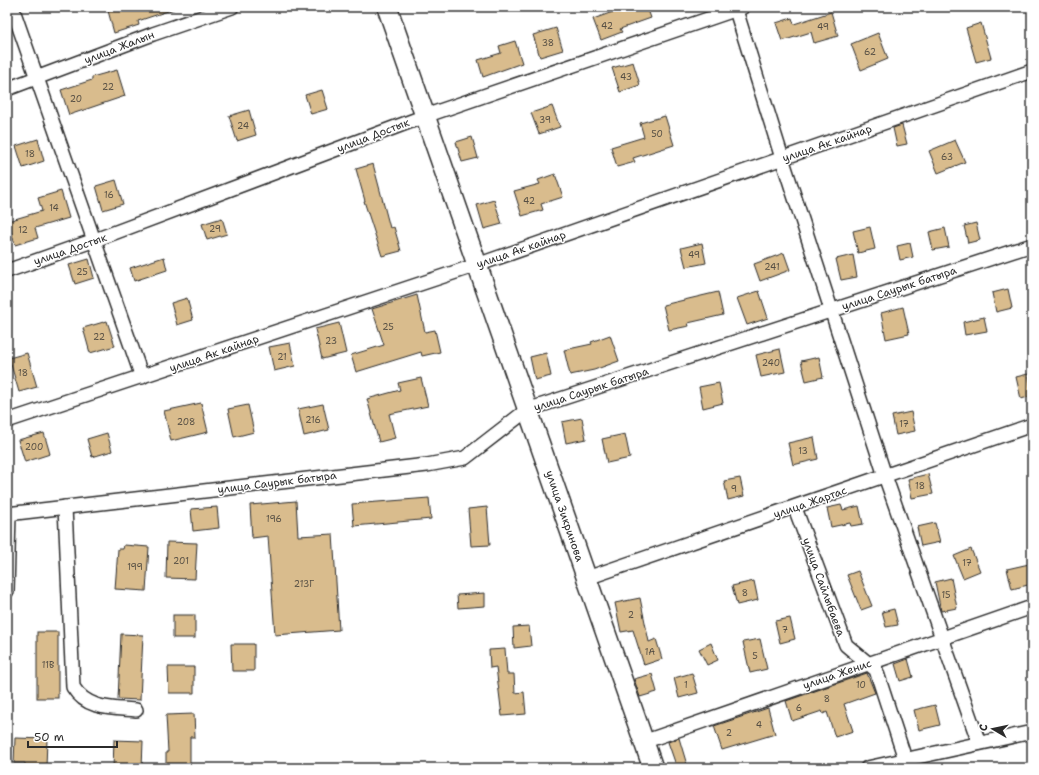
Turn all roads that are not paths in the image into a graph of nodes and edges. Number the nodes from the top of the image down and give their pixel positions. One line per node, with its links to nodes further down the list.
1 (12, 7): 6 (street)
2 (232, 7): 6 (street, улица Жалын)
3 (387, 7): 8 (street, улица Зикринова)
4 (738, 8): 8 (street, улица Достык); 9 (street)
5 (1032, 71): 9 (street, улица Ак кайнар)
6 (37, 77): 7 (street, улица Жалын); 10 (street)
7 (7, 89)
8 (425, 116): 10 (street, улица Достык); 12 (street, улица Зикринова)
9 (782, 158): 12 (street, улица Ак кайнар); 14 (street)
10 (95, 240): 13 (street, улица Достык); 15 (street)
11 (1032, 245): 14 (street, улица Саурык батыра)
12 (477, 265): 15 (street, улица Ак кайнар); 16 (street, улица Зикринова)
13 (7, 271)
14 (832, 310): 16 (street, улица Саурык батыра); 19 (street)
15 (142, 377): 17 (street, улица Ак кайнар)
16 (527, 410): 20 (street, улица Саурык батыра); 23 (street, улица Зикринова)
17 (7, 421)
18 (1032, 425): 19 (street, улица Жартас)
19 (886, 476): 21 (street, улица Жартас); 26 (street)
20 (65, 507): 22 (street, улица Саурык батыра); 28 (street)
21 (795, 508): 23 (street, улица Жартас); 27 (street, улица Сайлыбаева)
22 (8, 514): 24 (street)
23 (586, 578): 30 (street, улица Зикринова)
24 (7, 591)
25 (1032, 607): 26 (street, улица Женис)
26 (942, 638): 27 (street, улица Женис); 31 (street)
27 (868, 664): 30 (street, улица Женис); 32 (street, улица Сайлыбаева)
28 (136, 710)
29 (1032, 732): 31 (street)
30 (643, 742): 33 (street, улица Зикринова)
31 (979, 743): 32 (street)
32 (907, 764): 34 (street)
33 (653, 768)
34 (867, 768)

